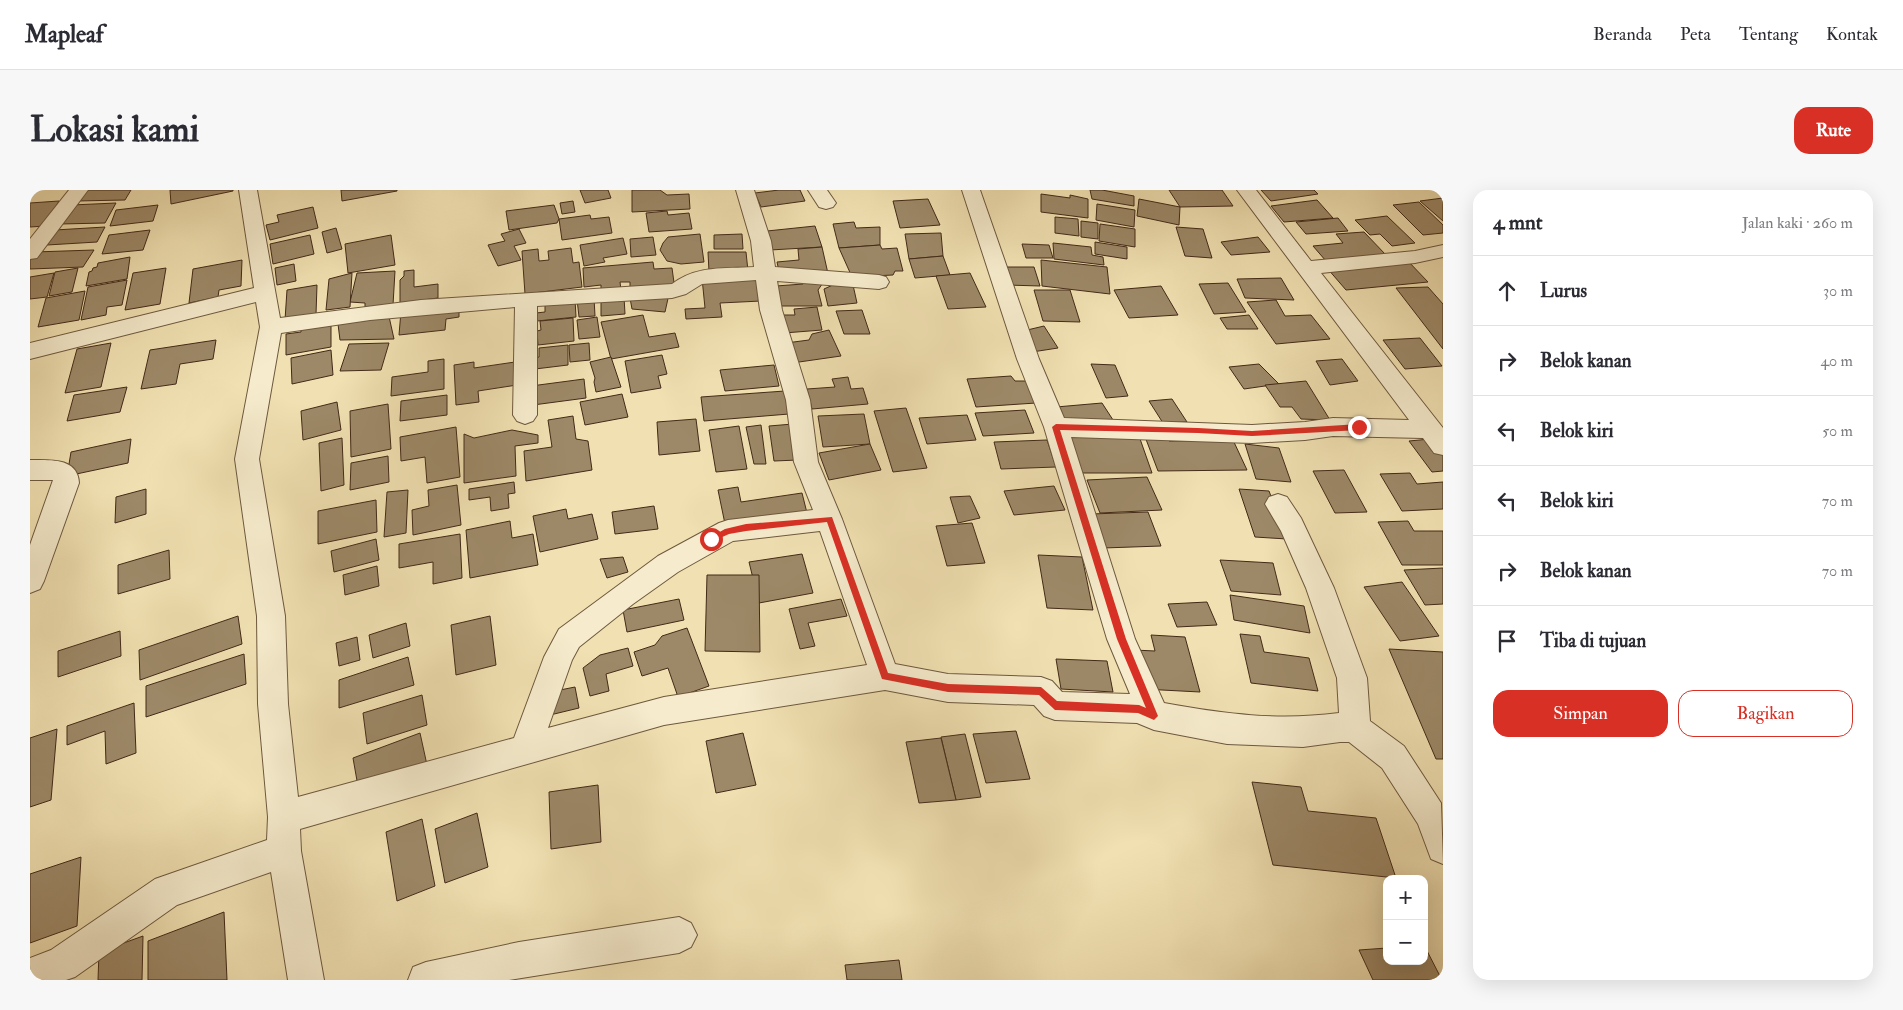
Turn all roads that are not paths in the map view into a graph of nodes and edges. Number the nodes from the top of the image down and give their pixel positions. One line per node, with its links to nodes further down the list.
1 (79, 190): 7 (street)
2 (248, 190): 11 (street)
3 (745, 190): 9 (street)
4 (971, 190): 16 (street)
5 (1246, 190): 8 (street)
6 (1443, 251): 8 (street)
7 (30, 253)
8 (1306, 268): 17 (street)
9 (766, 273): 10 (street); 12 (street); 20 (street)
10 (878, 282)
11 (266, 292): 13 (street); 14 (street)
12 (526, 300): 13 (street); 15 (street)
13 (271, 327): 26 (street)
14 (30, 351)
15 (525, 415)
16 (1056, 427): 17 (street); 23 (street)
17 (1436, 438)
18 (30, 470): 21 (street)
19 (1278, 504): 24 (street)
20 (829, 519): 22 (street); 25 (street)
21 (30, 581)
22 (885, 676): 23 (street); 25 (street)
23 (1154, 716): 24 (street)
24 (1355, 728): 27 (street)
25 (526, 748): 26 (street)
26 (284, 817): 28 (street)
27 (1443, 847)
28 (284, 851): 30 (street); 31 (street)
29 (679, 935): 32 (street)
30 (30, 976)
31 (306, 980)
32 (426, 980)

